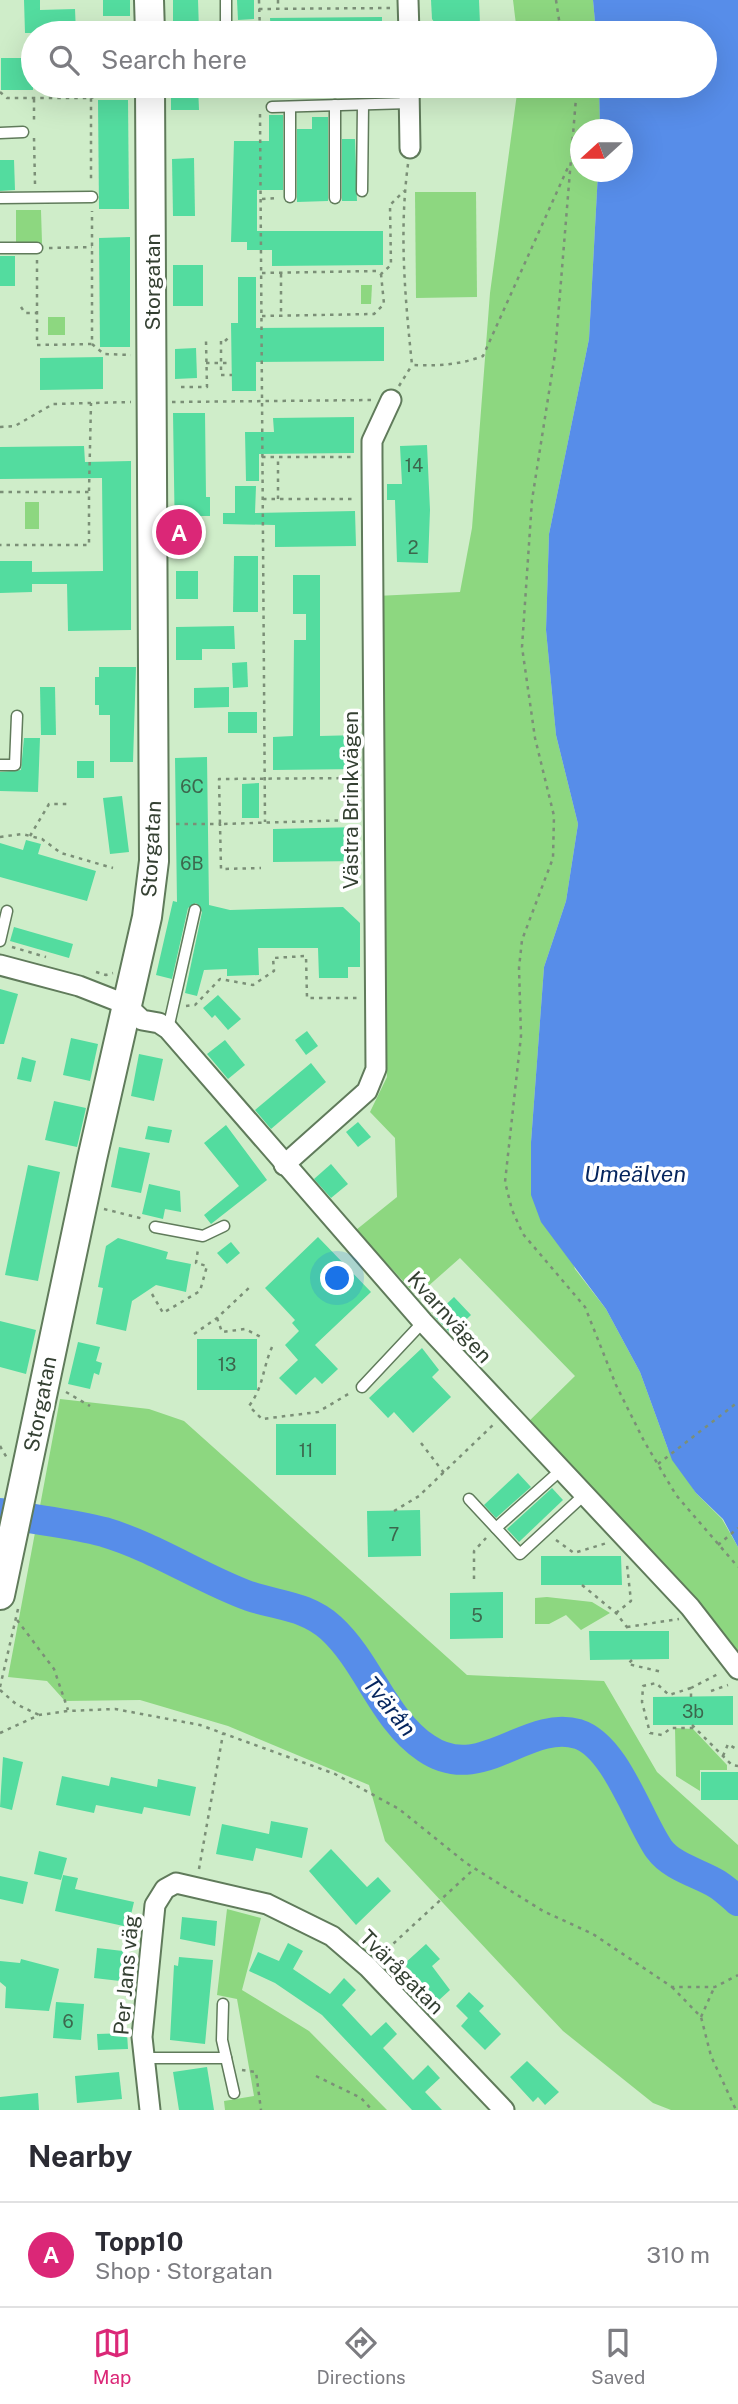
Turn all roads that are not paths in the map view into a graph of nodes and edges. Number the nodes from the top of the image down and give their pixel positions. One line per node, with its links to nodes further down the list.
1 (149, 0): 3 (street)
2 (226, 0): 4 (lane)
3 (150, 21)
4 (226, 21)
5 (142, 98): 29 (street, Storgatan)
6 (392, 98): 8 (lane)
7 (409, 98): 14 (street)
8 (363, 105): 9 (lane); 15 (lane)
9 (335, 106): 11 (lane); 19 (lane)
10 (272, 107): 11 (lane)
11 (290, 107): 17 (lane)
12 (23, 132): 13 (lane)
13 (0, 133)
14 (410, 148)
15 (362, 191)
16 (92, 197): 18 (lane)
17 (290, 197)
18 (0, 198)
19 (335, 198)
20 (0, 248): 21 (lane)
21 (37, 248)
22 (391, 400): 31 (street, Västra Brinkvägen)
23 (17, 716): 24 (lane)
24 (0, 765)
25 (195, 910): 30 (lane)
26 (8, 911): 27 (lane)
27 (0, 942)
28 (0, 965): 29 (street, Kvarnvägen)
29 (125, 1004): 30 (street, Kvarnvägen); 40 (street, Storgatan)
30 (168, 1029): 31 (street, Kvarnvägen)
31 (284, 1165): 34 (street, Kvarnvägen)
32 (225, 1226): 33 (lane)
33 (155, 1227)
34 (423, 1322): 35 (lane); 36 (street, Kvarnvägen)
35 (362, 1387)
36 (561, 1471): 37 (street, Kvarnvägen); 39 (lane)
37 (584, 1496): 39 (lane); 41 (street, Kvarnvägen)
38 (469, 1499): 39 (lane)
39 (496, 1528)
40 (9, 1602)
41 (737, 1672)
42 (165, 1889): 44 (street, Per Jans väg); 47 (street, Tvärågatan)
43 (223, 2004): 45 (lane)
44 (143, 2058): 45 (lane); 48 (street, Per Jans väg)
45 (227, 2063): 46 (lane)
46 (234, 2094)
47 (491, 2106)
48 (150, 2110)

